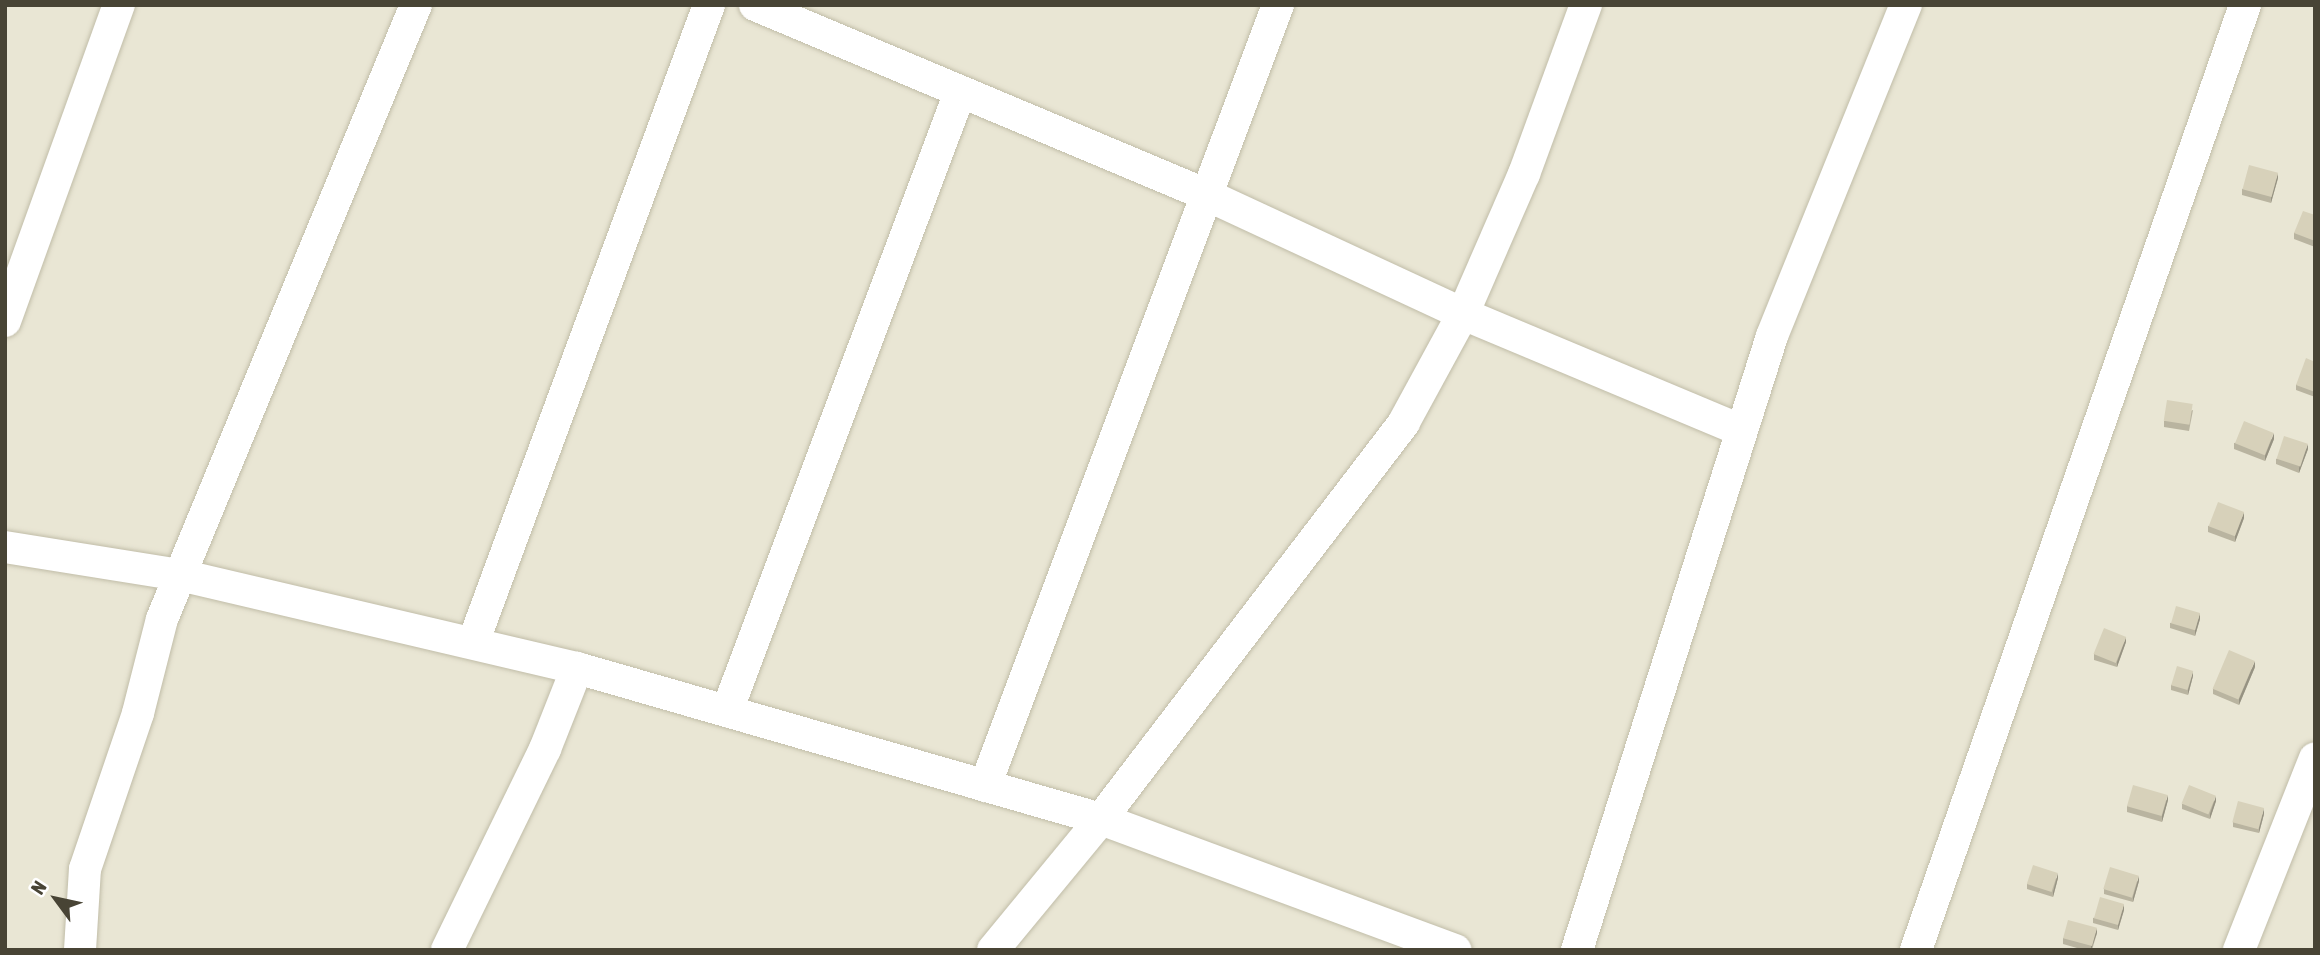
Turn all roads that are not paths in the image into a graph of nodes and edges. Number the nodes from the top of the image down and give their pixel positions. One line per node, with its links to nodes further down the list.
1 (119, 5): 12 (street)
2 (416, 5): 15 (street)
3 (709, 5): 16 (street)
4 (755, 5): 9 (street)
5 (1278, 5): 10 (street)
6 (1586, 5): 11 (street)
7 (1906, 5): 13 (street)
8 (2245, 5): 27 (street)
9 (960, 92): 10 (street); 18 (street)
10 (1209, 196): 11 (street); 20 (street)
11 (1463, 314): 13 (street); 21 (street)
12 (5, 321)
13 (1740, 430): 26 (street)
14 (5, 547): 15 (street)
15 (180, 575): 16 (street); 22 (street)
16 (473, 643): 17 (street)
17 (577, 667): 18 (street); 23 (street)
18 (727, 711): 20 (street)
19 (2315, 758): 28 (street)
20 (985, 786): 21 (street)
21 (1101, 819): 24 (street); 25 (street)
22 (80, 950)
23 (447, 950)
24 (993, 950)
25 (1456, 950)
26 (1577, 950)
27 (1916, 950)
28 (2239, 950)

